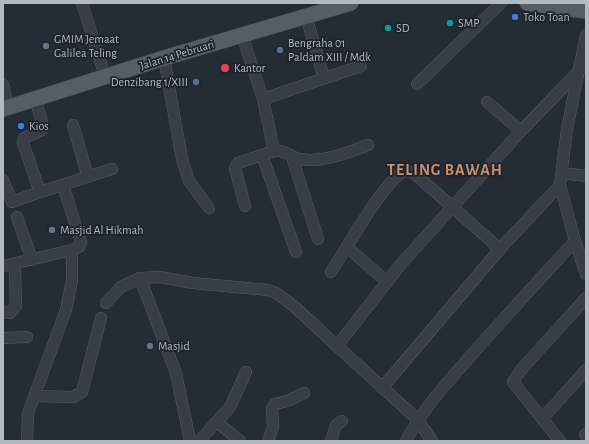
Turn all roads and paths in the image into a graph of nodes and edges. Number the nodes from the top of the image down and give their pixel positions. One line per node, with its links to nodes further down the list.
1 (82, 3): 12 (street)
2 (351, 3): 6 (main road, Jalan 14 Pebruari)
3 (501, 3): 14 (street)
4 (527, 3): 5 (main road)
5 (577, 8)
6 (306, 16): 7 (main road, Jalan 14 Pebruari); 13 (street)
7 (242, 35): 9 (main road, Jalan 14 Pebruari); 17 (street)
8 (586, 35): 11 (street)
9 (164, 58): 12 (main road, Jalan 14 Pebruari); 35 (street)
10 (361, 66): 13 (street)
11 (580, 70): 21 (street); 27 (street)
12 (105, 76): 16 (main road, Jalan 14 Pebruari)
13 (324, 78): 17 (street)
14 (416, 84)
15 (3, 85): 19 (street)
16 (35, 98): 19 (main road, Jalan 14 Pebruari); 33 (street)
17 (263, 98): 23 (street)
18 (487, 102): 21 (street)
19 (6, 108)
20 (73, 125): 29 (street)
21 (521, 131): 36 (street)
22 (368, 145): 25 (street)
23 (274, 151): 24 (street); 25 (street)
24 (262, 155): 34 (street); 43 (street)
25 (292, 157): 38 (street)
26 (112, 169): 29 (street)
27 (561, 173): 28 (street); 32 (street)
28 (586, 176)
29 (88, 177): 31 (street)
30 (3, 180): 33 (street)
31 (63, 185): 33 (street); 42 (street)
32 (560, 185): 39 (street); 41 (street)
33 (40, 192)
34 (245, 206)
35 (209, 208)
36 (452, 208): 40 (street); 41 (street); 50 (street)
37 (17, 217): 44 (street)
38 (318, 239)
39 (575, 241): 48 (street); 63 (street)
40 (347, 247): 47 (street); 50 (street)
41 (500, 249): 60 (street)
42 (72, 250): 44 (street); 62 (street)
43 (296, 252)
44 (32, 260): 45 (street)
45 (15, 264): 46 (street); 53 (street)
46 (3, 266)
47 (332, 272)
48 (586, 274)
49 (140, 278): 52 (street); 57 (street); 68 (street)
50 (387, 282): 57 (street)
51 (586, 298): 64 (street)
52 (106, 303)
53 (3, 312)
54 (101, 318): 62 (street)
55 (27, 337): 56 (street)
56 (3, 338)
57 (337, 346): 60 (street)
58 (586, 370): 64 (street)
59 (246, 372): 66 (street)
60 (382, 388): 63 (street)
61 (304, 393): 71 (street)
62 (34, 396): 67 (street)
63 (417, 419): 73 (street); 74 (street)
64 (542, 419): 75 (street)
65 (342, 420): 72 (street)
66 (217, 422): 69 (street); 70 (street)
67 (27, 441)
68 (190, 441)
69 (199, 441)
70 (240, 441)
71 (268, 441)
72 (331, 441)
73 (406, 441)
74 (432, 441)
75 (560, 441)

